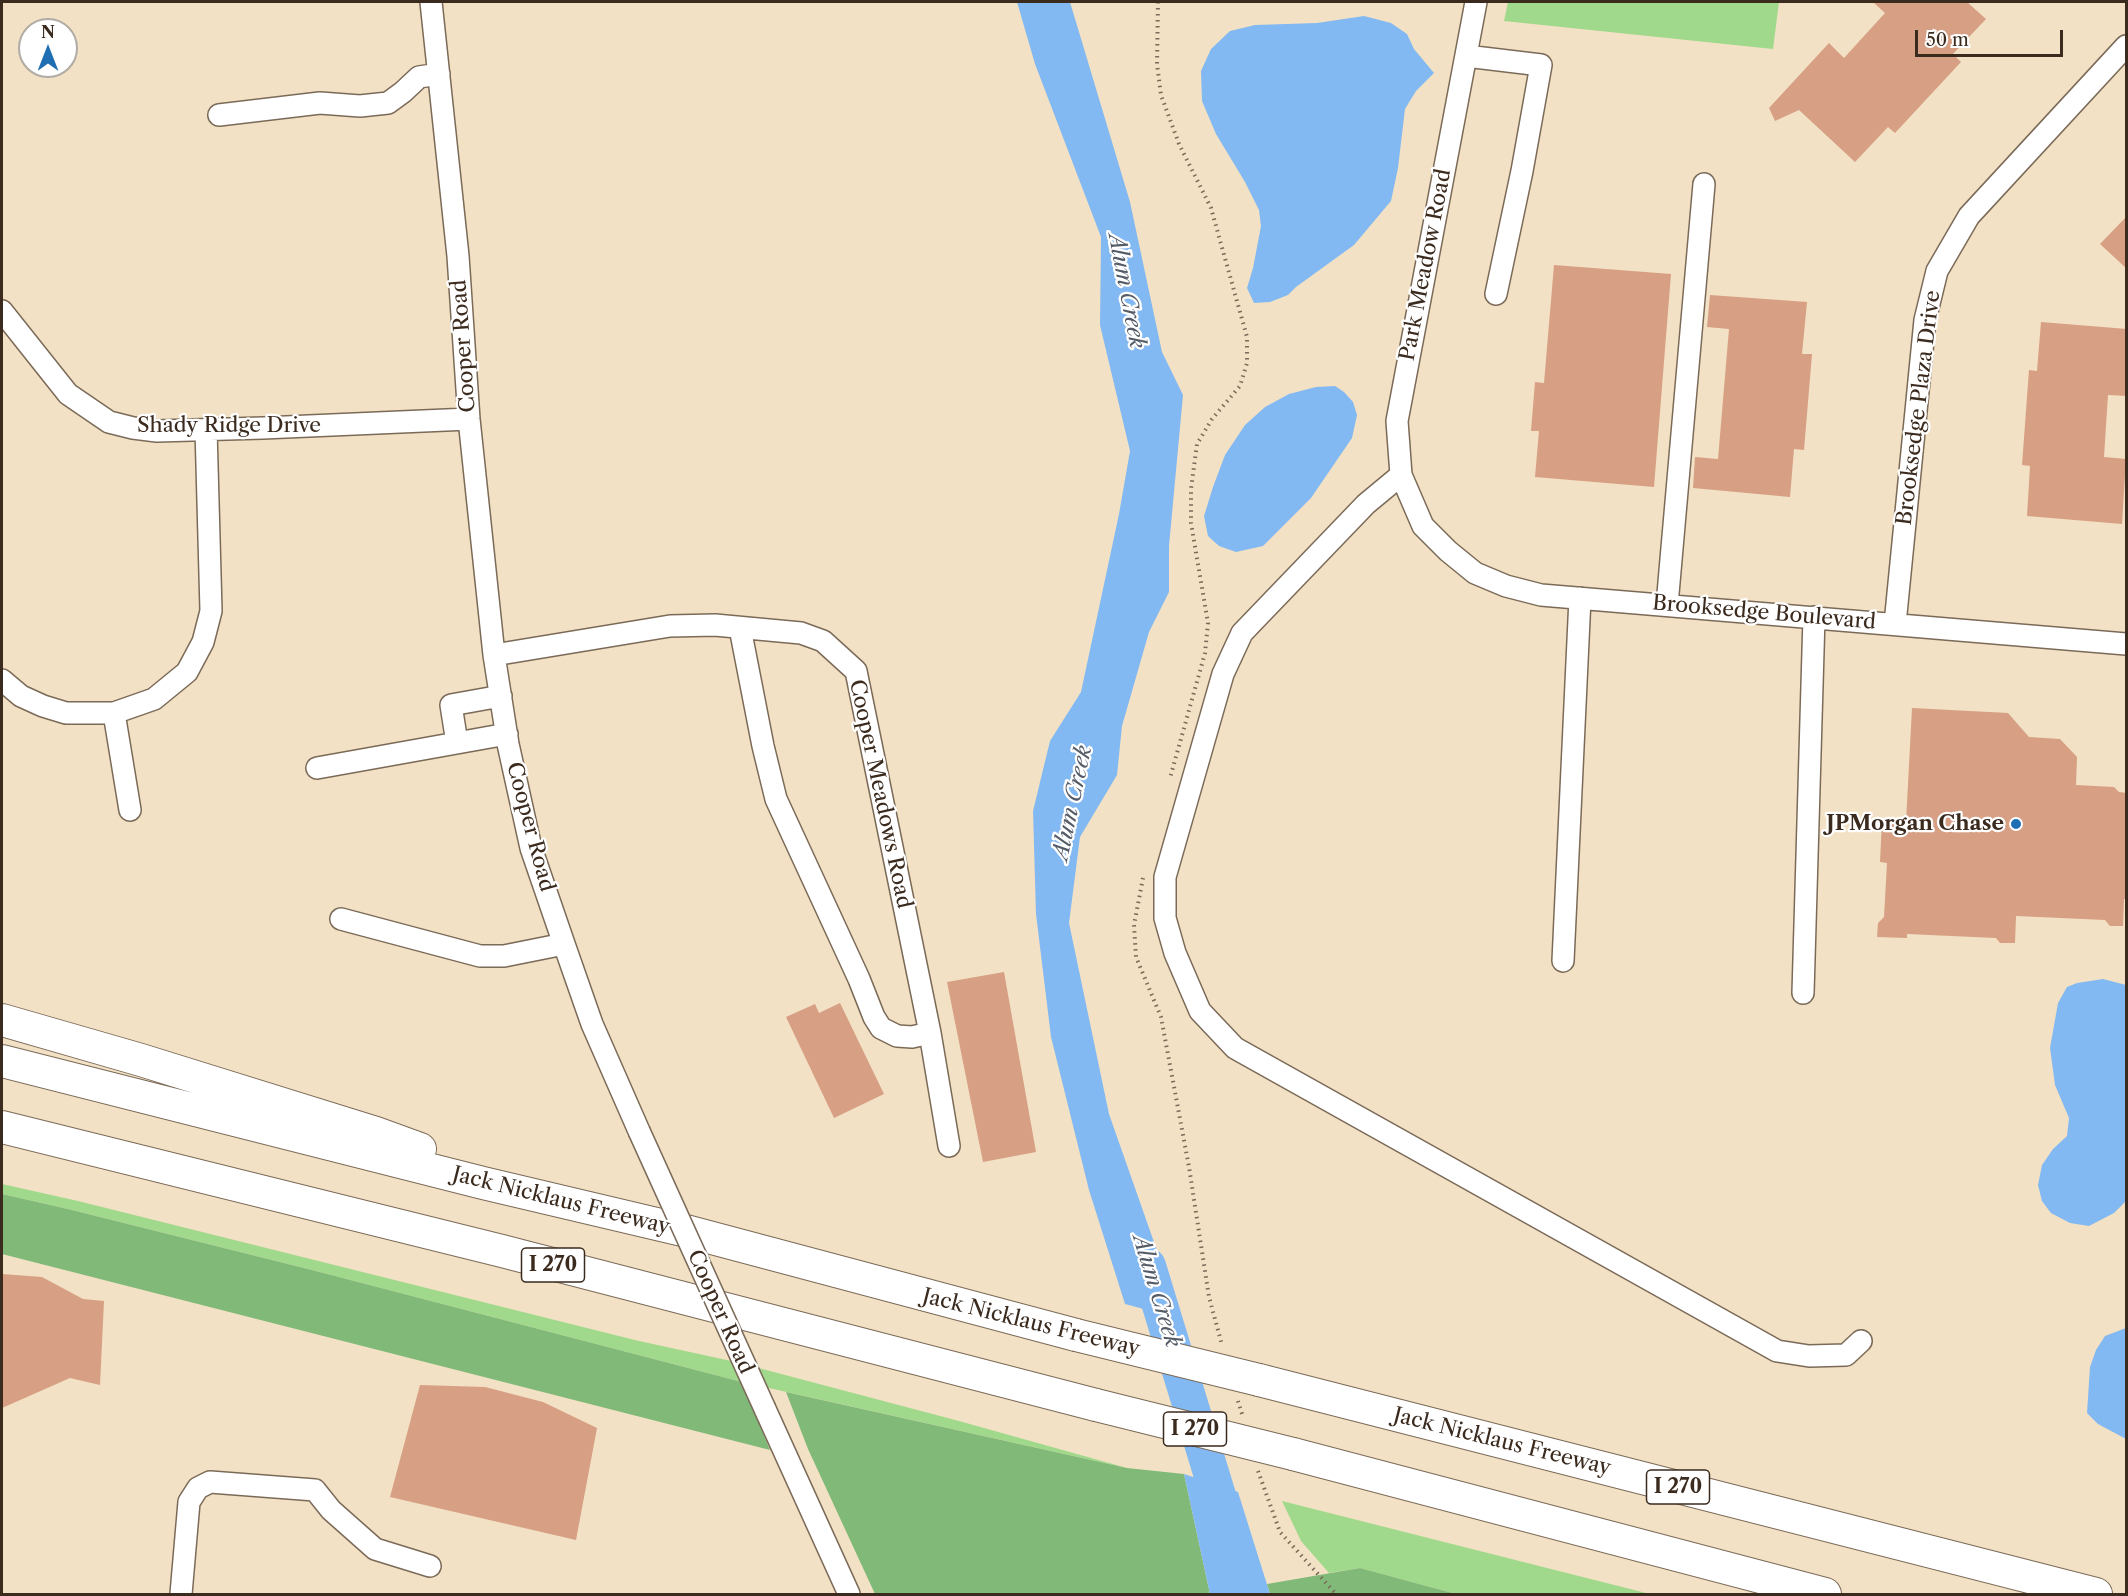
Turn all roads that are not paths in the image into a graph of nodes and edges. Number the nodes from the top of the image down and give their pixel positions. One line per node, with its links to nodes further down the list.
1 (431, 2): 5 (street, Cooper Road)
2 (1476, 2): 4 (street, Park Meadow Road)
3 (2127, 46): 17 (street, Brooksedge Plaza Drive)
4 (1466, 56): 8 (street); 12 (street, Park Meadow Road)
5 (439, 74): 6 (street); 10 (street, Cooper Road)
6 (219, 115)
7 (1704, 184): 15 (street)
8 (1496, 294)
9 (2, 311): 11 (street, Shady Ridge Drive)
10 (469, 419): 11 (street, Shady Ridge Drive); 20 (street, Cooper Road)
11 (206, 429): 23 (street)
12 (1401, 475): 13 (street, Park Meadow Road); 40 (street)
13 (1423, 526): 14 (street, Brooksedge Boulevard)
14 (1580, 598): 15 (street, Brooksedge Boulevard); 30 (street)
15 (1667, 605): 16 (street, Brooksedge Boulevard)
16 (1814, 617): 17 (street, Brooksedge Boulevard); 31 (street)
17 (1895, 624): 19 (street, Brooksedge Boulevard)
18 (740, 628): 20 (street, Cooper Meadows Road); 33 (street); 33 (street, Cooper Meadows Road)
19 (2127, 644)
20 (494, 654): 22 (street, Cooper Road)
21 (2, 680): 23 (street)
22 (501, 696): 24 (street, Cooper Road); 25 (street)
23 (114, 713): 27 (street)
24 (507, 734): 25 (street); 29 (street, Cooper Road)
25 (457, 743): 26 (street)
26 (317, 768)
27 (130, 810)
28 (341, 919): 29 (street)
29 (564, 944): 43 (street, Cooper Road, bridge)
30 (1563, 961)
31 (1803, 993)
32 (2, 1020): 39 (highway)
33 (930, 1033): 37 (street, Cooper Meadows Road)
34 (2, 1060): 39 (highway, Jack Nicklaus Freeway / I 270)
35 (2, 1127): 38 (highway, I 270)
36 (2, 1140): 38 (highway)
37 (950, 1146)
38 (195, 1175): 44 (highway, I 270, bridge)
39 (582, 1206): 45 (highway, Jack Nicklaus Freeway / I 270, bridge)
40 (1861, 1341)
41 (430, 1566): 42 (street)
42 (181, 1594)
43 (849, 1594)
44 (1826, 1594)
45 (2096, 1594)

